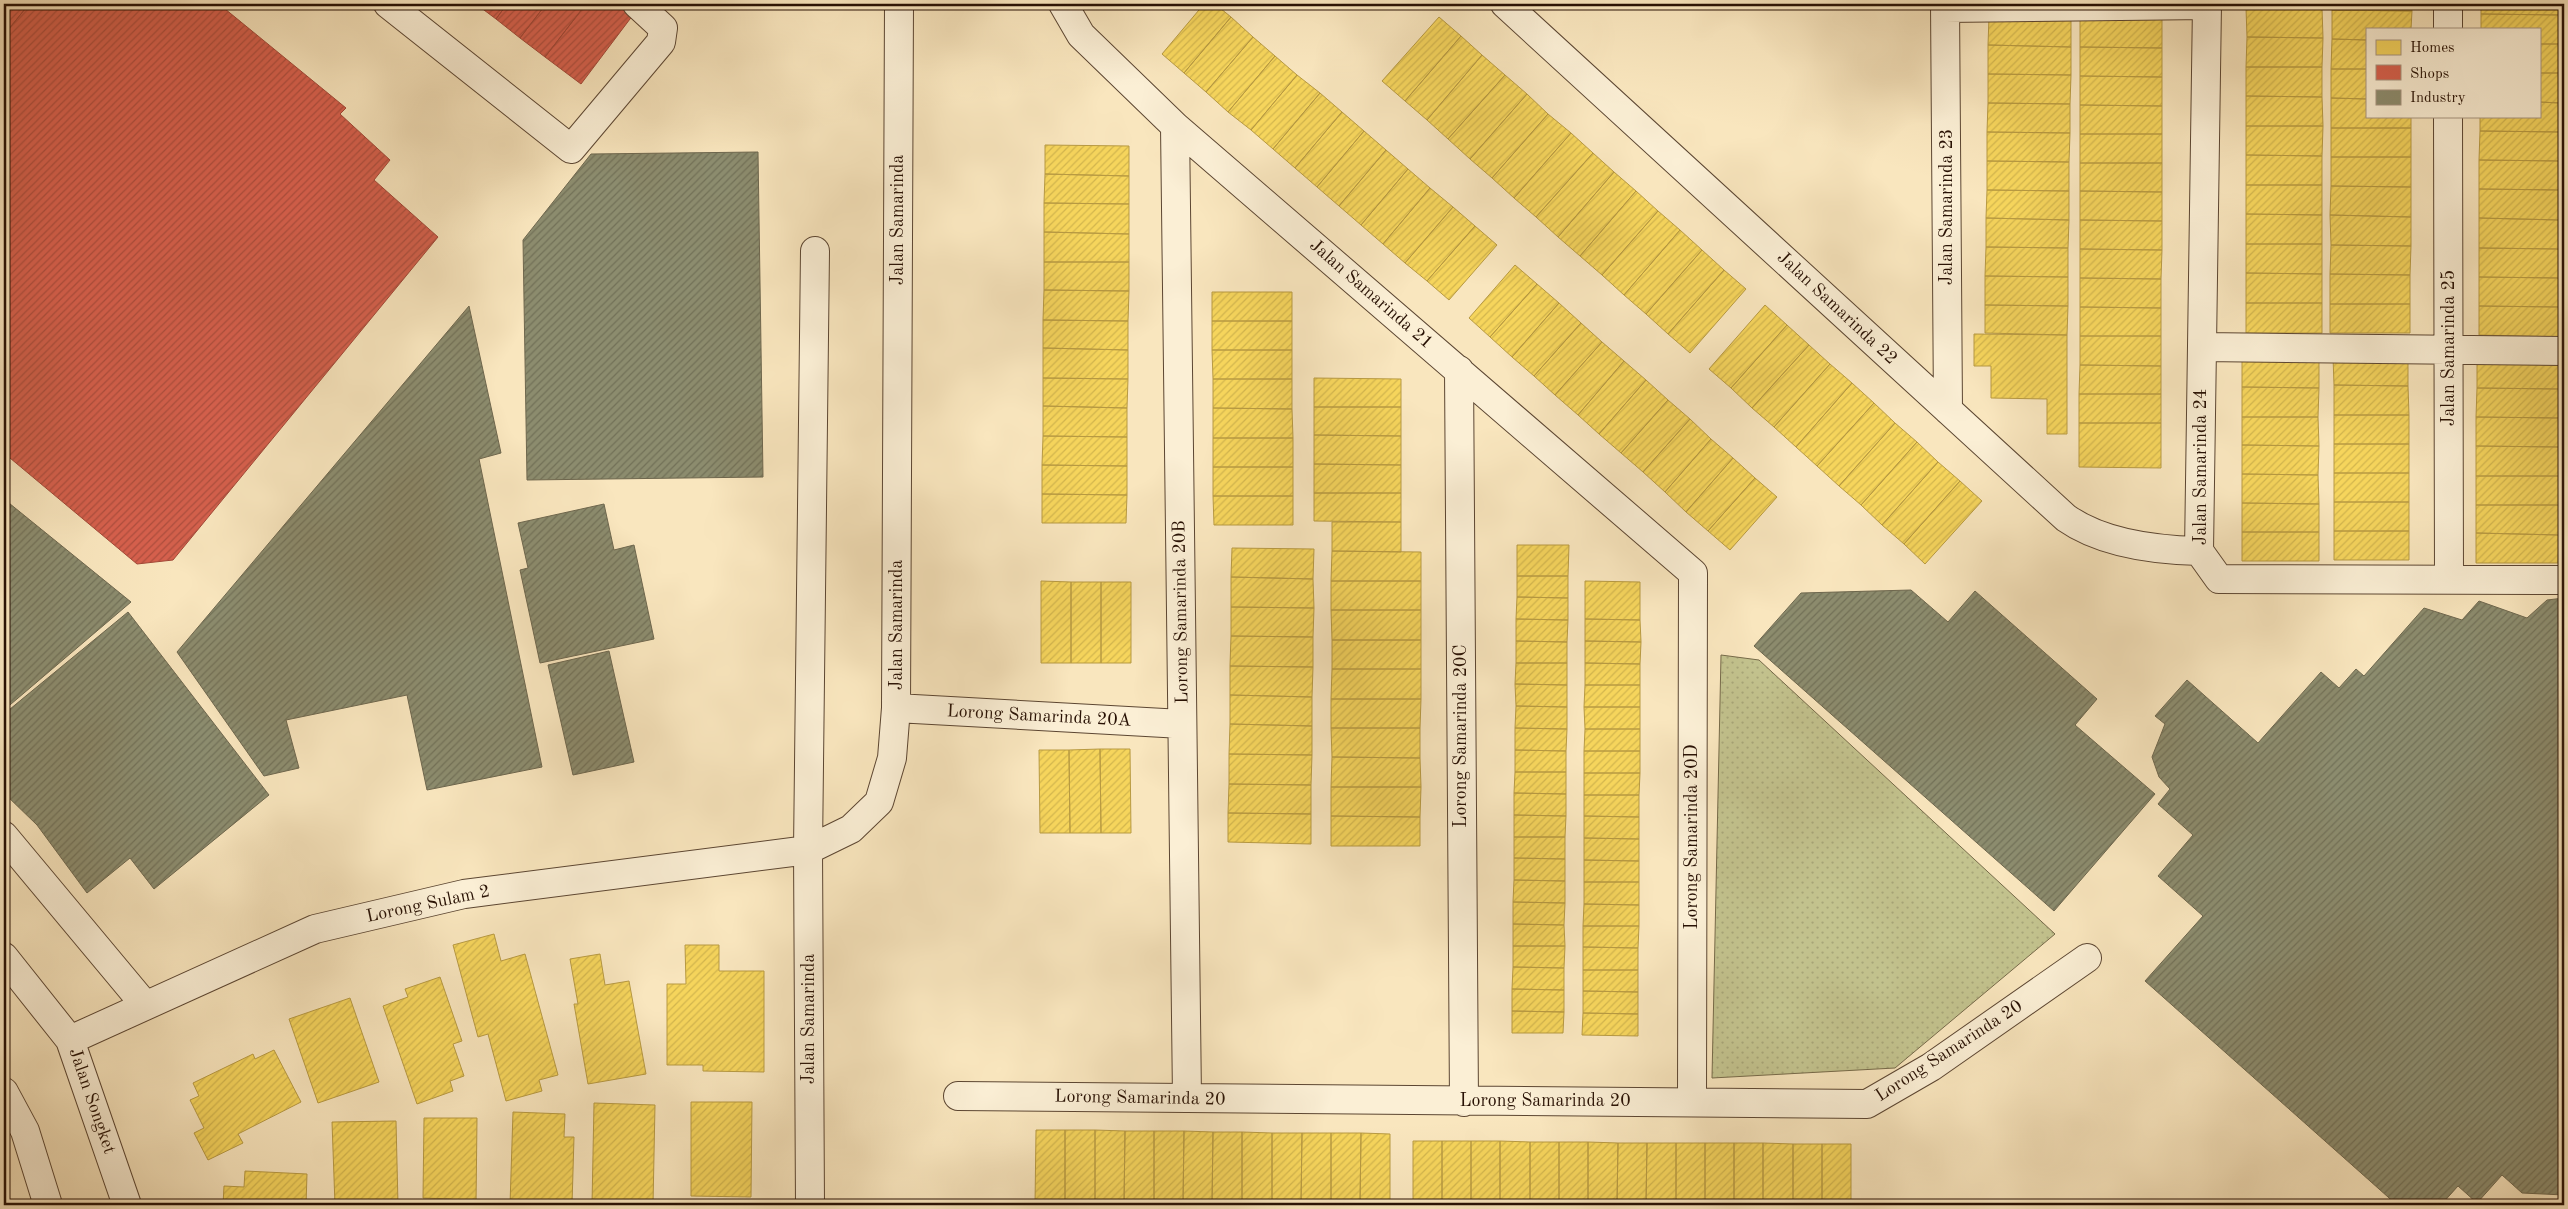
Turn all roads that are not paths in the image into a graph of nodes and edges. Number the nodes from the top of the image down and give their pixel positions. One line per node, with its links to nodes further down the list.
1 (388, 4): 2 (street)
2 (637, 4)
3 (899, 4): 22 (street, Jalan Samarinda)
4 (1063, 4): 11 (street, Jalan Samarinda 21)
5 (1505, 4): 17 (street, Jalan Samarinda 22)
6 (2207, 4): 8 (street); 13 (street, Jalan Samarinda 24)
7 (2448, 4): 9 (street)
8 (1945, 6): 17 (street, Jalan Samarinda 23)
9 (2448, 28)
10 (2448, 118): 14 (street, Jalan Samarinda 25)
11 (1175, 126): 16 (street, Jalan Samarinda 21); 23 (street, Lorong Samarinda 20B)
12 (815, 251): 25 (street)
13 (2202, 347): 14 (street); 18 (street, Jalan Samarinda 24)
14 (2449, 350): 15 (street); 20 (street, Jalan Samarinda 25)
15 (2564, 351)
16 (1459, 370): 19 (street, Jalan Samarinda 21); 34 (street, Lorong Samarinda 20C)
17 (1948, 410): 18 (street, Jalan Samarinda 22)
18 (2199, 551): 20 (street, Jalan Samarinda 24)
19 (1692, 573): 33 (street, Lorong Samarinda 20D)
20 (2449, 579): 21 (street, Jalan Samarinda 24)
21 (2564, 580)
22 (896, 708): 23 (street, Lorong Samarinda 20A); 25 (street, Jalan Samarinda)
23 (1182, 724): 32 (street, Lorong Samarinda 20B)
24 (4, 836): 28 (street)
25 (808, 850): 28 (street, Lorong Sulam 2); 37 (street, Jalan Samarinda)
26 (4, 957): 29 (street, Jalan Songket)
27 (2087, 958): 33 (street, Lorong Samarinda 20)
28 (145, 1005): 29 (street, Lorong Sulam 2)
29 (70, 1040): 36 (street, Jalan Songket)
30 (4, 1092): 35 (street)
31 (958, 1096): 32 (street, Lorong Samarinda 20)
32 (1187, 1098): 34 (street, Lorong Samarinda 20)
33 (1692, 1101): 34 (street, Lorong Samarinda 20)
34 (1464, 1102)
35 (48, 1205)
36 (127, 1205)
37 (810, 1205)

